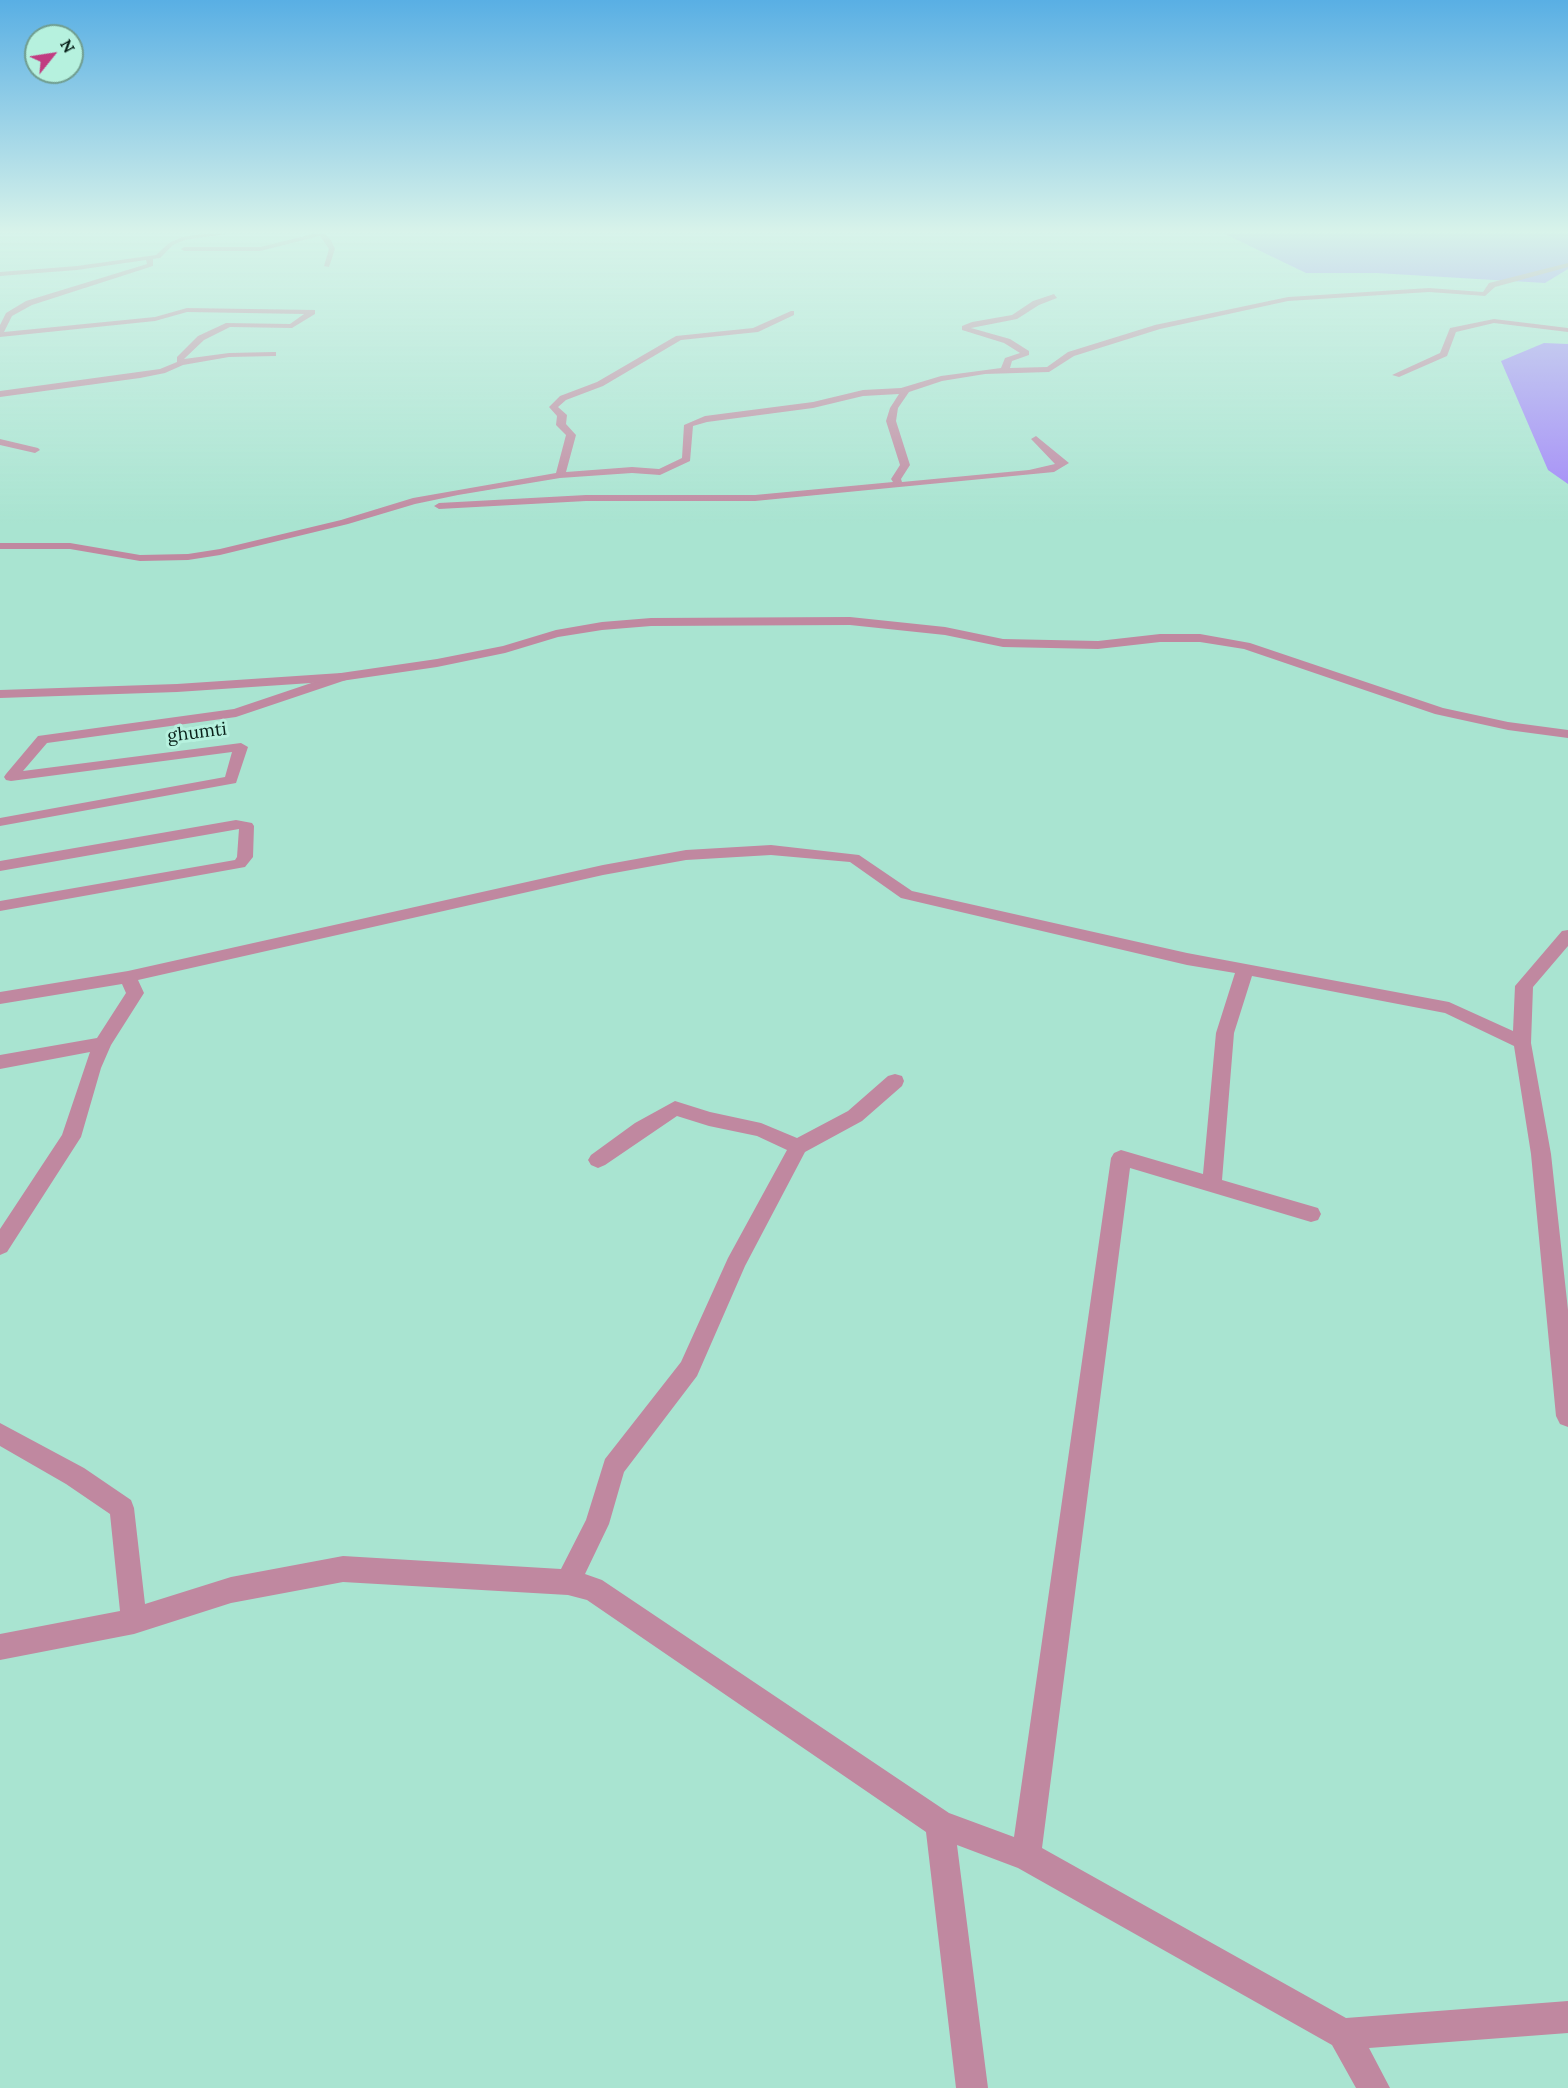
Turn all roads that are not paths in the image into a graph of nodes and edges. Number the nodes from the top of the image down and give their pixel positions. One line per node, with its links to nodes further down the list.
1 (26, 331): 7 (street)
2 (215, 331): 9 (street)
3 (740, 331): 17 (street)
4 (976, 331): 10 (street)
5 (1148, 331): 10 (street)
6 (1452, 331): 11 (street)
7 (0, 334)
8 (273, 354): 9 (street)
9 (180, 363): 13 (street)
10 (1005, 369): 12 (street)
11 (1396, 375)
12 (906, 390): 17 (street); 18 (street)
13 (0, 394)
14 (1036, 439): 18 (street)
15 (0, 442): 16 (street)
16 (35, 450)
17 (560, 475): 19 (street)
18 (899, 485): 19 (street)
19 (381, 511): 20 (street)
20 (0, 546)
21 (341, 677): 22 (street); 23 (street); 24 (street, ghumti)
22 (0, 694)
23 (1568, 734)
24 (0, 822)
25 (0, 866): 26 (street)
26 (0, 906)
27 (1568, 935): 32 (street)
28 (1245, 970): 29 (street); 32 (street); 37 (street)
29 (128, 977): 30 (street); 31 (street)
30 (0, 998)
31 (103, 1043): 33 (street); 39 (street)
32 (1522, 1043): 40 (street)
33 (0, 1062)
34 (895, 1081): 35 (street)
35 (798, 1147): 36 (street); 42 (street)
36 (598, 1160)
37 (1212, 1185): 38 (street); 46 (street)
38 (1311, 1214)
39 (0, 1246)
40 (1568, 1416)
41 (0, 1434): 43 (street)
42 (568, 1582): 43 (street); 45 (street)
43 (134, 1621): 44 (street)
44 (0, 1647)
45 (940, 1824): 46 (street); 49 (street)
46 (1026, 1856): 48 (street)
47 (1568, 2017): 48 (street)
48 (1343, 2034): 50 (street)
49 (972, 2088)
50 (1374, 2088)

